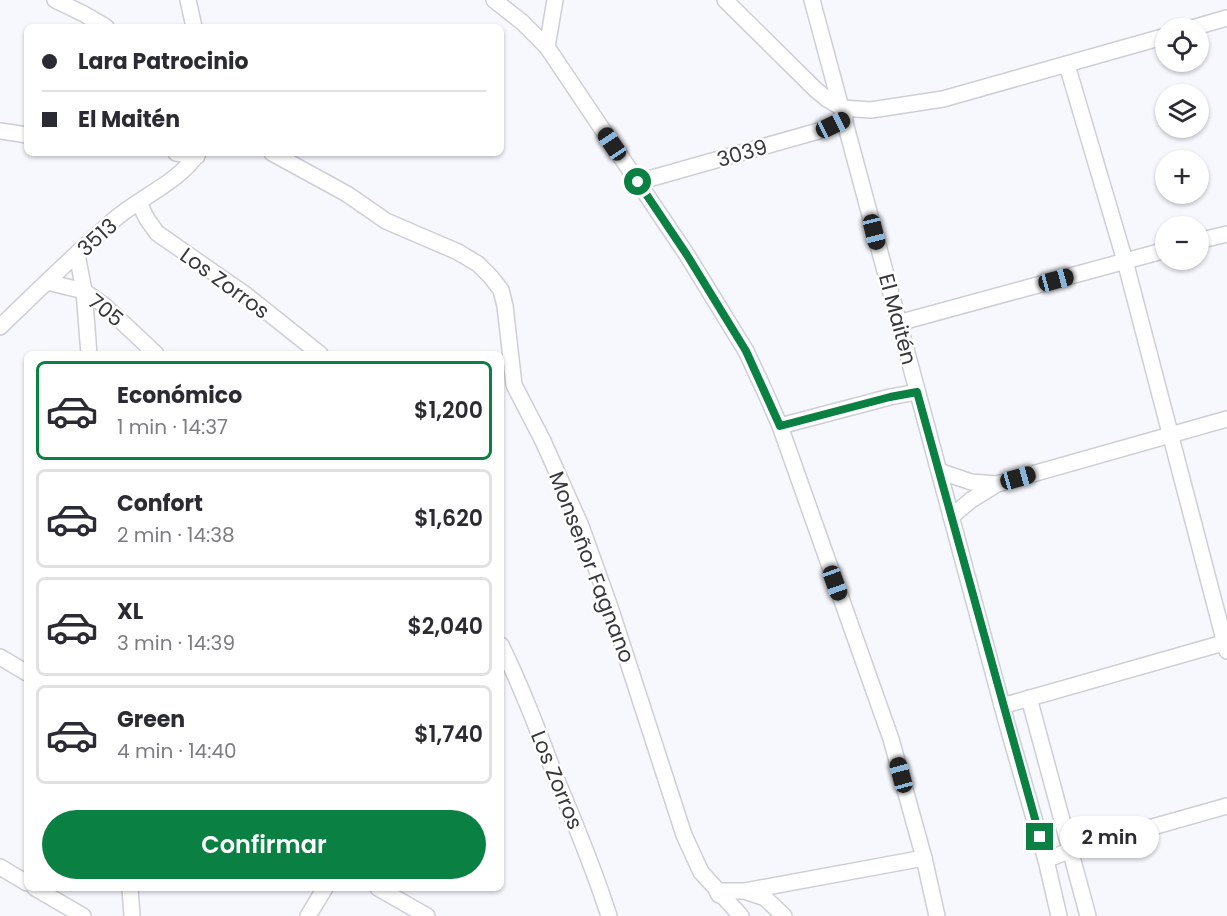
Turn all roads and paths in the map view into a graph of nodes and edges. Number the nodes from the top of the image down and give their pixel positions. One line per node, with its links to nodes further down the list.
1 (55, 0): 9 (street)
2 (188, 0): 10 (street)
3 (494, 0): 12 (street)
4 (555, 0): 12 (street)
5 (725, 0): 14 (street)
6 (812, 0): 14 (street, El Maitén)
7 (1227, 18): 8 (street)
8 (1209, 23)
9 (101, 24)
10 (193, 24)
11 (1155, 39): 13 (street)
12 (547, 47): 19 (street)
13 (1067, 65): 14 (street); 25 (street)
14 (843, 114): 19 (street, 3039); 28 (street, El Maitén)
15 (0, 131): 16 (street)
16 (24, 135)
17 (195, 156): 20 (street, 3513)
18 (277, 156): 56 (street, Monseñor Fagnano)
19 (638, 182): 35 (street)
20 (140, 203): 24 (street, 3513); 32 (street, Los Zorros)
21 (1227, 234): 22 (street)
22 (1209, 239)
23 (1155, 253): 25 (street)
24 (77, 254): 26 (street, 3513); 27 (street)
25 (1125, 261): 28 (street); 36 (street)
26 (47, 282): 27 (street, 705); 29 (street, 3513)
27 (84, 291): 30 (street); 31 (street, 705)
28 (898, 323): 33 (street, El Maitén)
29 (0, 327)
30 (89, 351)
31 (153, 351)
32 (316, 351)
33 (917, 392): 35 (street); 37 (street, El Maitén)
34 (1227, 419): 36 (street)
35 (780, 426): 48 (street)
36 (1171, 435): 38 (street); 40 (street)
37 (939, 471): 38 (street); 39 (street, El Maitén)
38 (997, 484): 39 (street)
39 (951, 517): 45 (street, El Maitén)
40 (1226, 645): 44 (street)
41 (504, 651): 62 (street, Los Zorros)
42 (0, 657): 43 (street)
43 (24, 671)
44 (1029, 698): 45 (street); 47 (street)
45 (1002, 706): 49 (street, El Maitén)
46 (1227, 806): 47 (street)
47 (1071, 850): 49 (street); 68 (street)
48 (924, 858): 57 (street); 66 (street)
49 (1046, 860): 67 (street, El Maitén)
50 (0, 867): 51 (street)
51 (24, 881)
52 (40, 891): 58 (street)
53 (130, 891): 59 (street)
54 (323, 891): 60 (street)
55 (383, 891): 61 (street)
56 (717, 891): 57 (street); 63 (street); 64 (street, Monseñor Fagnano)
57 (745, 891): 65 (street)
58 (83, 916)
59 (132, 916)
60 (308, 916)
61 (427, 916)
62 (609, 916)
63 (729, 916)
64 (741, 916)
65 (784, 916)
66 (937, 916)
67 (1059, 916)
68 (1088, 916)

